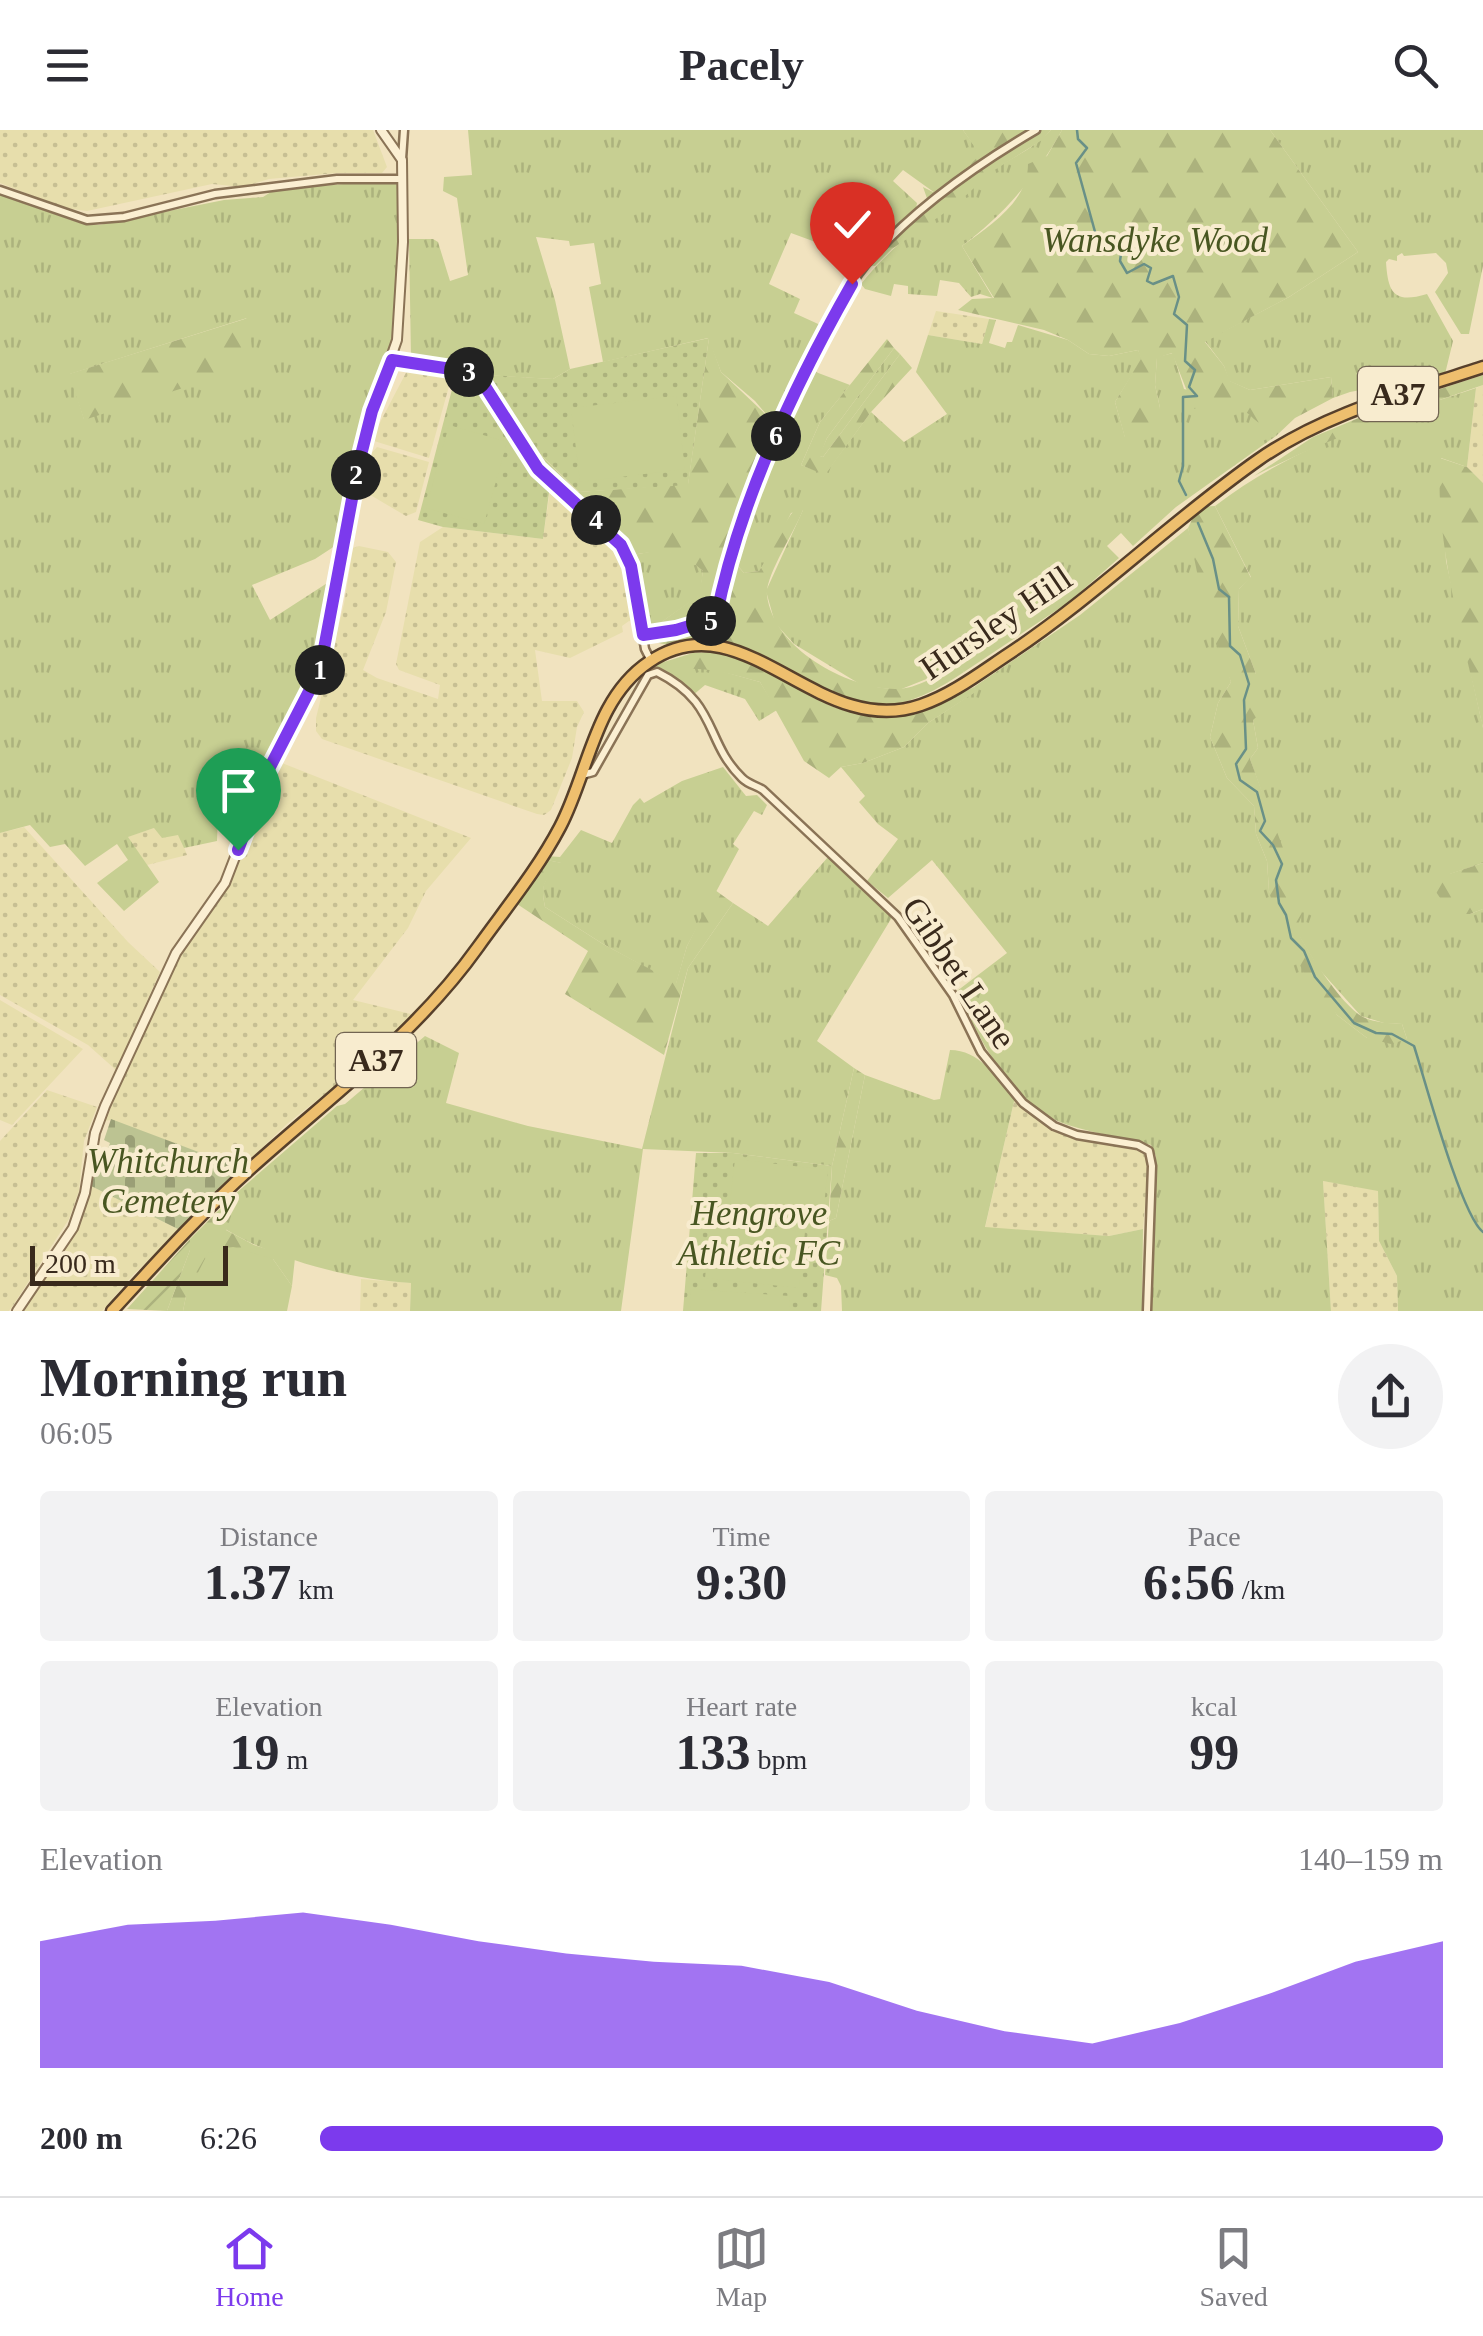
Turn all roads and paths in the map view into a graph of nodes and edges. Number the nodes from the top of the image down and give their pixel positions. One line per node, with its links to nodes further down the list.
1 (381, 130): 4 (street)
2 (404, 130): 4 (street)
3 (1036, 130): 9 (street)
4 (402, 160): 5 (street)
5 (402, 179): 6 (street); 7 (street)
6 (0, 190)
7 (392, 360): 9 (street); 12 (street)
8 (1483, 368): 10 (highway, Hursley Hill / A37)
9 (643, 635): 10 (street)
10 (651, 660): 11 (highway, A37)
11 (582, 775): 13 (highway, A37); 14 (street, Gibbet Lane)
12 (17, 1311)
13 (112, 1311)
14 (1147, 1311)

